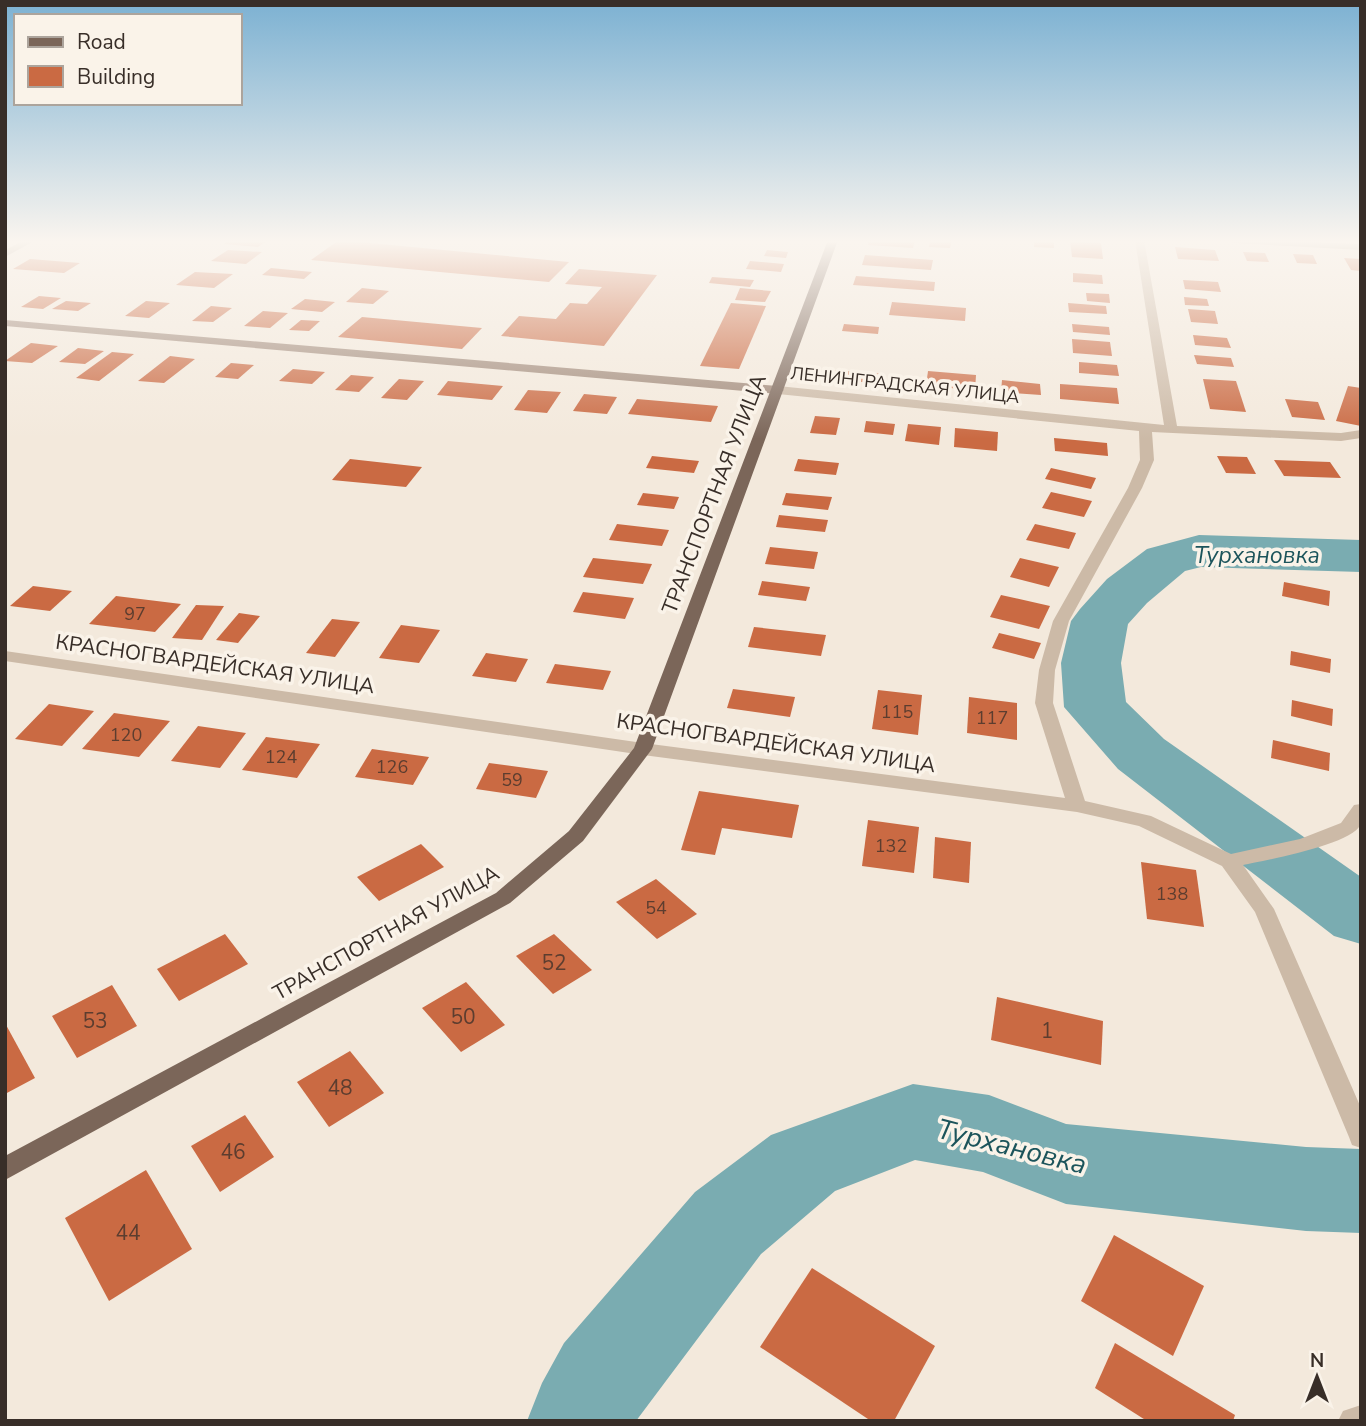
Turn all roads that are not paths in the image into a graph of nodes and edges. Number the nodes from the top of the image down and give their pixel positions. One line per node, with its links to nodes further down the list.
1 (809, 307): 4 (main road, ТРАНСПОРТНАЯ УЛИЦА)
2 (1150, 307): 6 (street)
3 (5, 323): 4 (street, ЛЕНИНГРАДСКАЯ УЛИЦА)
4 (778, 390): 5 (street, ЛЕНИНГРАДСКАЯ УЛИЦА); 9 (main road, ТРАНСПОРТНАЯ УЛИЦА)
5 (1145, 428): 6 (street, ЛЕНИНГРАДСКАЯ УЛИЦА); 10 (street)
6 (1171, 430): 7 (street, ЛЕНИНГРАДСКАЯ УЛИЦА)
7 (1361, 434)
8 (5, 656): 9 (street, КРАСНОГВАРДЕЙСКАЯ УЛИЦА)
9 (643, 749): 10 (street, КРАСНОГВАРДЕЙСКАЯ УЛИЦА); 15 (main road, ТРАНСПОРТНАЯ УЛИЦА)
10 (1077, 806): 13 (street, КРАСНОГВАРДЕЙСКАЯ УЛИЦА)
11 (1361, 810): 12 (street)
12 (1354, 829): 13 (street)
13 (1229, 861): 14 (street, КРАСНОГВАРДЕЙСКАЯ УЛИЦА)
14 (1361, 1137)
15 (5, 1169)
16 (1361, 1420): 17 (street)
17 (1353, 1421)

